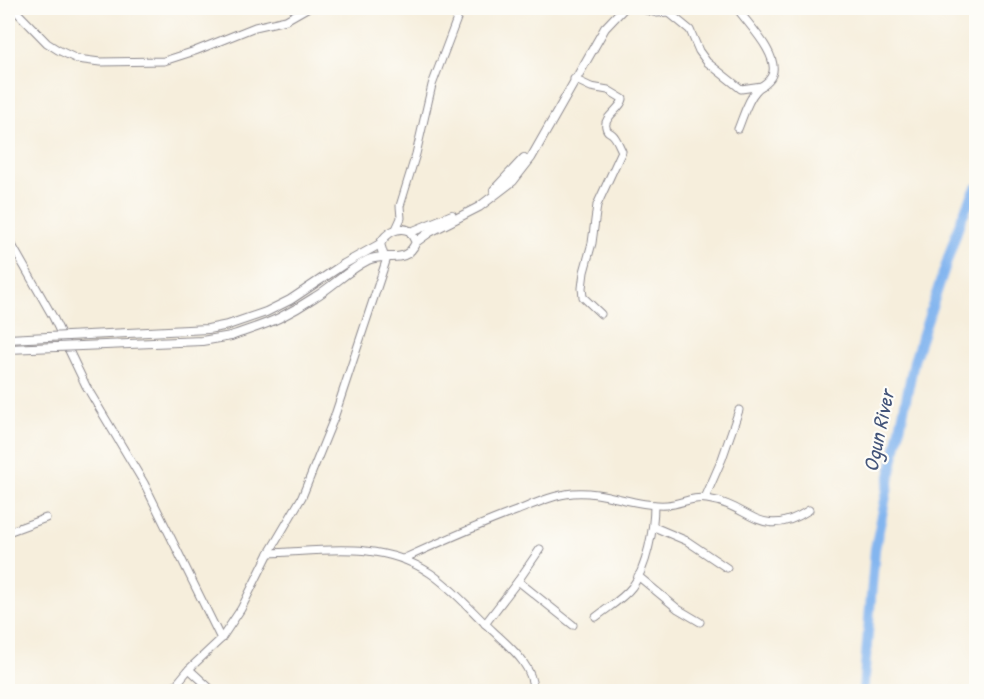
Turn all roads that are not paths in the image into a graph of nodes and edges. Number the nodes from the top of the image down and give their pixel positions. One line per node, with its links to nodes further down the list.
1 (14, 8): 2 (street)
2 (307, 8)
3 (461, 8): 11 (street)
4 (618, 8): 11 (main road)
5 (624, 8): 8 (main road)
6 (638, 8): 9 (street)
7 (743, 8): 9 (street)
8 (574, 79): 13 (main road); 18 (street)
9 (762, 86): 10 (street)
10 (738, 129)
11 (404, 230): 13 (main road); 14 (main road)
12 (8, 238): 38 (street)
13 (416, 242): 16 (main road)
14 (380, 244): 15 (main road); 19 (main road, bridge)
15 (385, 257): 16 (main road); 17 (street); 20 (main road, bridge)
16 (401, 257): 17 (street)
17 (382, 268): 29 (street)
18 (602, 314)
19 (8, 339)
20 (8, 349)
21 (739, 410): 22 (street)
22 (705, 498): 23 (street); 24 (street)
23 (654, 505): 26 (street); 30 (street)
24 (808, 510)
25 (46, 518): 27 (street)
26 (654, 527): 31 (street); 32 (street)
27 (8, 532)
28 (540, 549): 33 (street)
29 (269, 553): 30 (street); 38 (street)
30 (403, 559): 36 (street)
31 (727, 568)
32 (638, 576): 34 (street); 35 (street)
33 (518, 581): 36 (street); 37 (street)
34 (596, 618)
35 (700, 622)
36 (485, 624): 42 (street)
37 (573, 625)
38 (221, 639): 39 (street)
39 (189, 669): 40 (street); 41 (street)
40 (170, 692)
41 (214, 692)
42 (533, 692)

